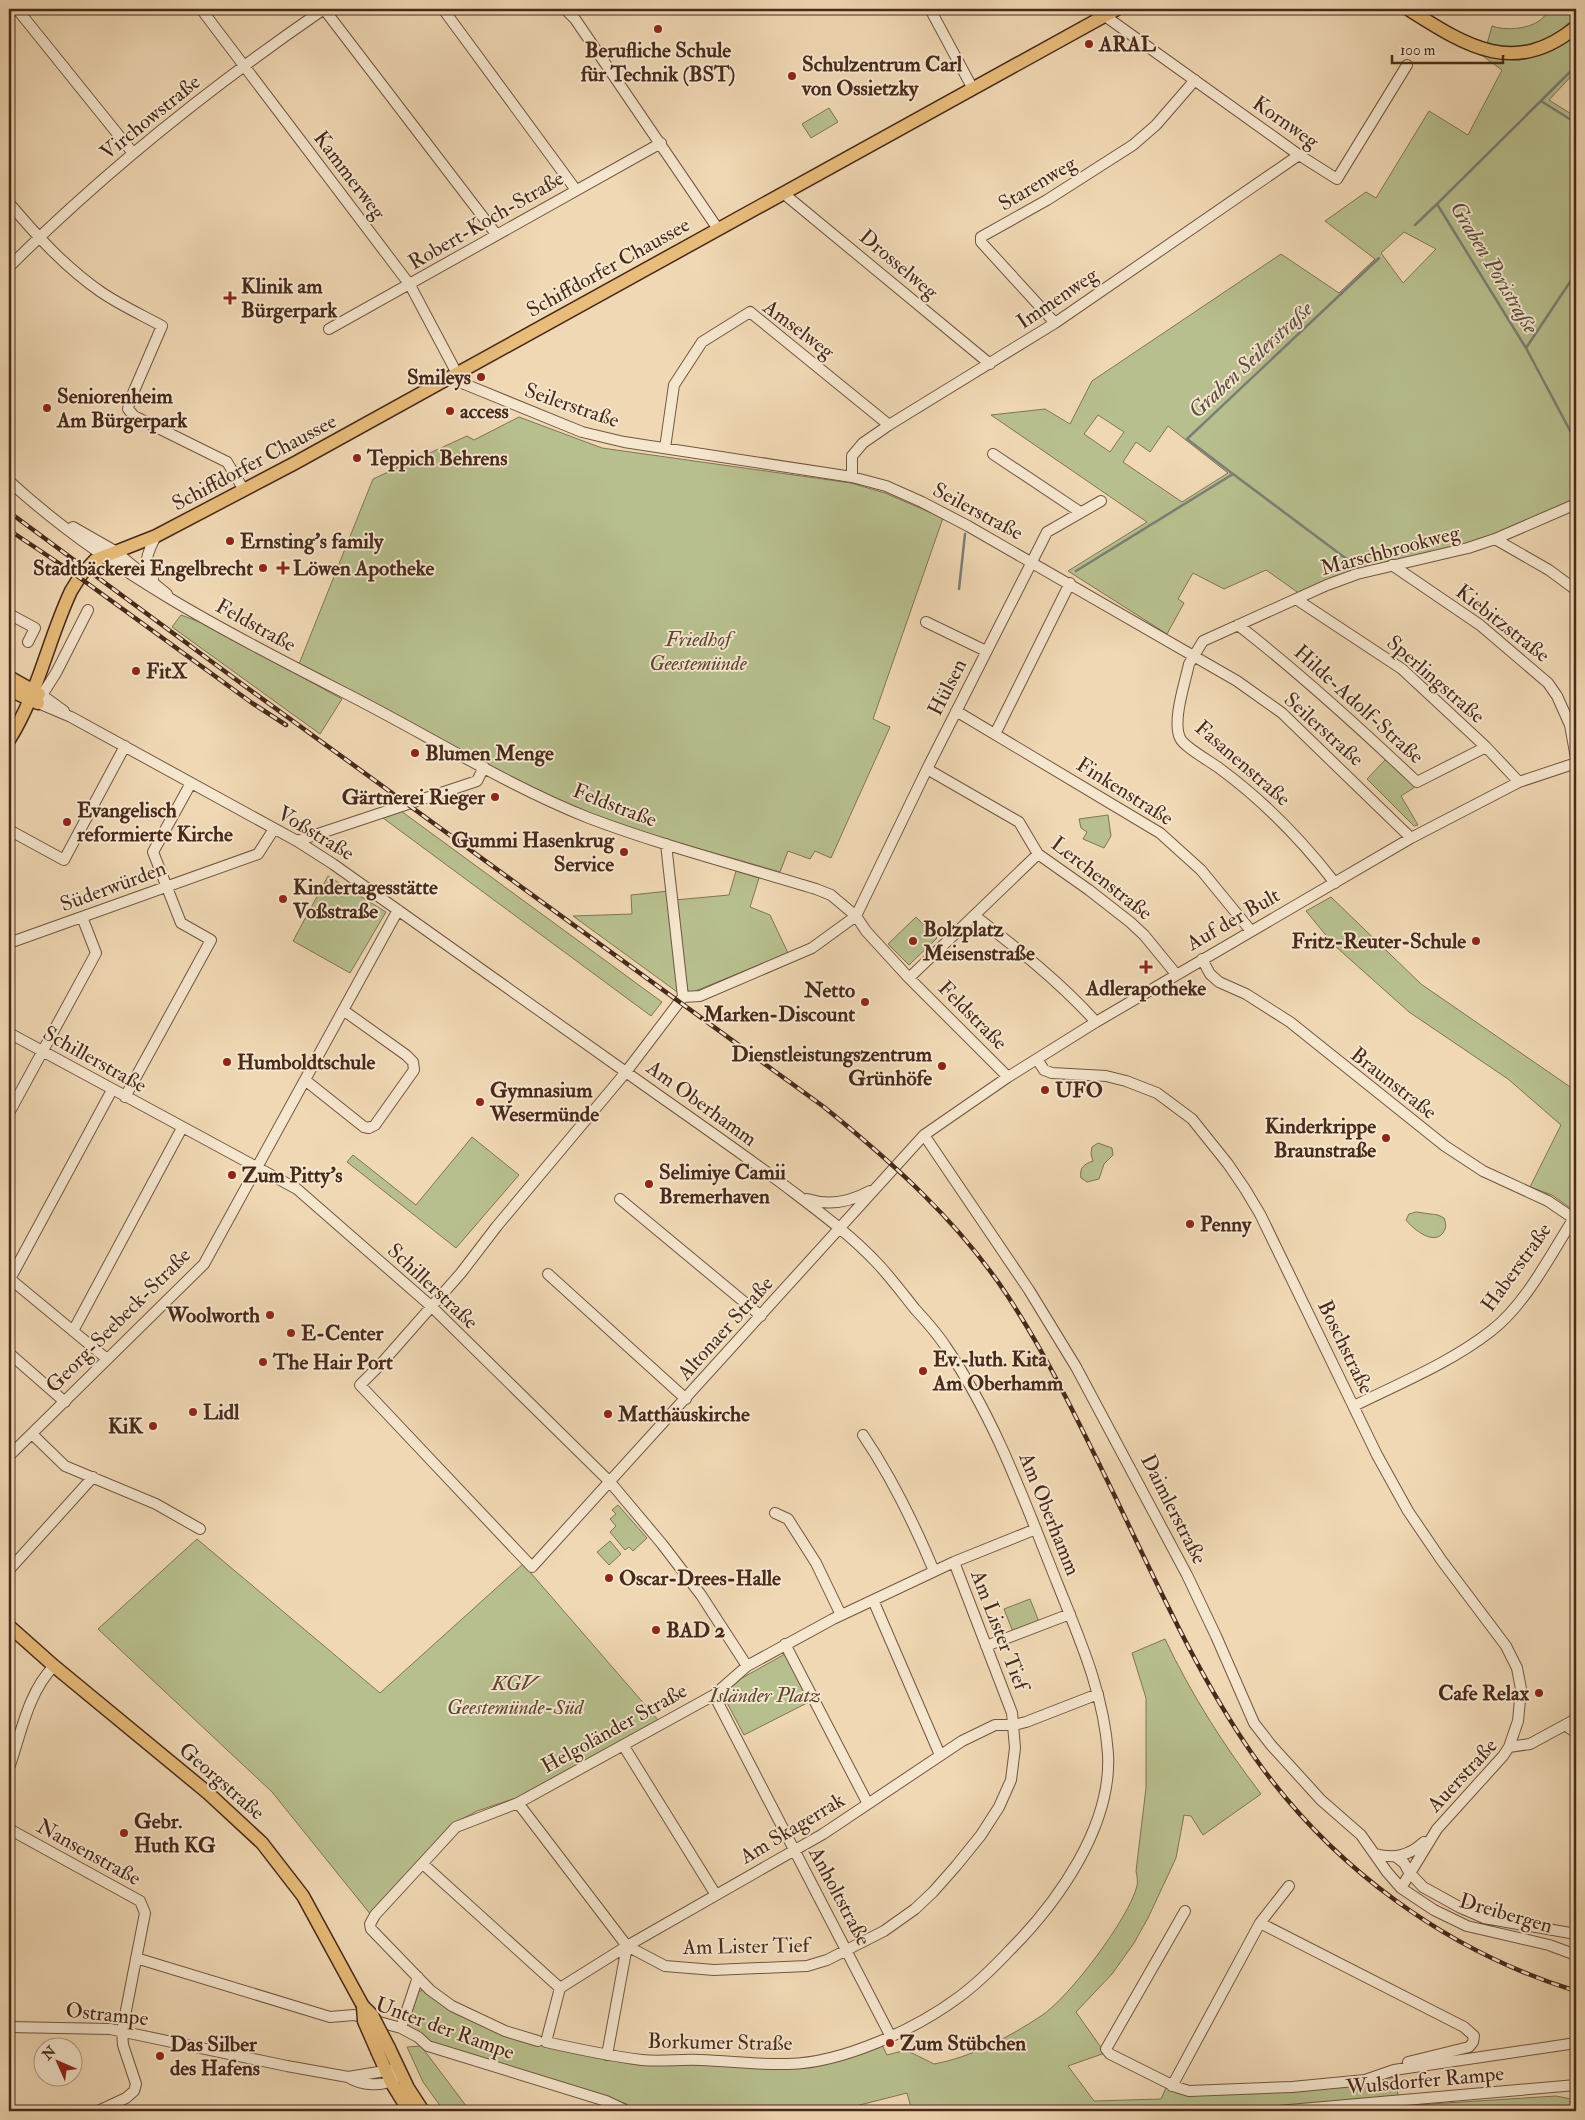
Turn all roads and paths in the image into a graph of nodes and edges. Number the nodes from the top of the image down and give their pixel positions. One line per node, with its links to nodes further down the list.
1 (17, 9): 16 (street)
2 (201, 9): 11 (street, Kammerweg)
3 (324, 9): 11 (street, Virchowstraße); 22 (street)
4 (443, 9): 18 (street)
5 (565, 9): 15 (street)
6 (930, 9): 14 (street)
7 (1117, 9): 9 (main road, Schiffdorfer Chaussee)
8 (1408, 9): 10 (main road)
9 (1105, 16): 13 (street, Kornweg); 14 (main road, Schiffdorfer Chaussee)
10 (1576, 28)
11 (243, 65): 16 (street, Virchowstraße); 25 (street, Kammerweg)
12 (1407, 65): 17 (street, Kornweg)
13 (1195, 80): 17 (street, Kornweg); 26 (street, Starenweg)
14 (973, 89): 19 (main road, Schiffdorfer Chaussee)
15 (661, 143): 18 (street, Robert-Koch-Straße); 21 (street)
16 (133, 153): 23 (street, Virchowstraße)
17 (1299, 155): 26 (street, Immenweg)
18 (576, 190): 22 (street, Robert-Koch-Straße)
19 (783, 193): 21 (main road, Schiffdorfer Chaussee); 28 (street, Drosselweg)
20 (9, 203): 23 (street)
21 (718, 229): 29 (main road, Schiffdorfer Chaussee)
22 (496, 234): 25 (street, Robert-Koch-Straße)
23 (38, 238): 24 (street, Virchowstraße); 35 (street)
24 (9, 268)
25 (410, 285): 27 (street, Robert-Koch-Straße); 29 (street, Kammerweg)
26 (1055, 323): 28 (street, Immenweg)
27 (330, 329)
28 (990, 364): 30 (street, Immenweg)
29 (456, 374): 31 (street, Seilerstraße); 35 (main road, Schiffdorfer Chaussee)
30 (889, 425): 31 (street, Amselweg); 33 (street, Immenweg)
31 (665, 448): 33 (street, Seilerstraße)
32 (993, 454): 38 (street)
33 (852, 477): 42 (street, Seilerstraße)
34 (9, 481): 41 (street)
35 (244, 490): 39 (main road, Schiffdorfer Chaussee)
36 (1101, 501): 38 (street, Hülsen)
37 (1576, 504): 40 (street, Marschbrookweg)
38 (1080, 512): 42 (street, Hülsen)
39 (156, 536): 41 (main road, Schiffdorfer Chaussee); 44 (street, Feldstraße)
40 (1496, 539): 43 (street, Marschbrookweg); 46 (street)
41 (109, 553): 44 (street, Feldstraße); 48 (street, Feldstraße); 58 (main road, Schiffdorfer Chaussee)
42 (1031, 561): 45 (street, Seilerstraße); 54 (street, Hülsen)
43 (1392, 565): 47 (street, Marschbrookweg); 65 (street, Kiebitzstraße)
44 (155, 582): 48 (street, Feldstraße)
45 (1070, 583): 55 (street, Seilerstraße); 60 (street)
46 (1576, 590)
47 (1296, 599): 52 (street, Marschbrookweg); 63 (street, Sperlingstraße)
48 (175, 601): 67 (street, Feldstraße)
49 (88, 610): 58 (street)
50 (9, 614): 53 (street)
51 (926, 622): 54 (street)
52 (1238, 626): 55 (street, Marschbrookweg); 63 (street, Hilde-Adolf-Straße)
53 (28, 642)
54 (986, 650): 59 (street, Hülsen)
55 (1193, 655): 73 (street, Seilerstraße); 77 (street, Fasanenstraße)
56 (9, 677): 58 (main road)
57 (9, 690): 58 (main road)
58 (36, 697): 61 (main road); 62 (street, Voßstraße); 64 (main road)
59 (956, 711): 60 (street, Finkenstraße); 68 (street, Hülsen)
60 (995, 734): 83 (street, Finkenstraße)
61 (9, 740)
62 (125, 746): 70 (street, Voßstraße); 72 (street)
63 (1486, 747): 69 (street, Sperlingstraße)
64 (9, 749)
65 (1576, 758)
66 (1576, 763): 69 (street, Auf der Bult)
67 (484, 767): 74 (street); 75 (street, Feldstraße)
68 (927, 769): 76 (street, Lerchenstraße); 80 (street, Hülsen)
69 (1519, 782): 73 (street, Auf der Bult)
70 (191, 783): 71 (street, Voßstraße); 78 (street)
71 (274, 829): 74 (street, Voßstraße); 78 (street, Süderwürden)
72 (9, 830)
73 (1412, 838): 77 (street, Auf der Bult)
74 (297, 841): 79 (street, Voßstraße)
75 (666, 844): 80 (street, Feldstraße); 88 (street)
76 (1038, 854): 81 (street); 86 (street, Lerchenstraße)
77 (1334, 883): 83 (street, Auf der Bult)
78 (167, 887): 82 (street, Süderwürden); 98 (street)
79 (398, 910): 89 (street, Georg-Seebeck-Straße); 94 (street, Voßstraße)
80 (856, 916): 87 (street, Feldstraße); 88 (street)
81 (975, 916): 87 (street); 90 (street)
82 (82, 917): 84 (street, Süderwürden); 92 (street)
83 (1251, 931): 85 (street, Auf der Bult)
84 (9, 943)
85 (1202, 959): 86 (street, Auf der Bult); 106 (street, Braunstraße)
86 (1176, 974): 90 (street, Auf der Bult)
87 (909, 978): 95 (street, Feldstraße)
88 (683, 994): 94 (street)
89 (343, 1010): 96 (street, Georg-Seebeck-Straße); 96 (street)
90 (1096, 1022): 93 (street, Auf der Bult)
91 (9, 1033): 92 (street, Schillerstraße)
92 (43, 1052): 97 (street, Schillerstraße); 99 (street)
93 (1037, 1059): 95 (street, Auf der Bult); 117 (street, Boschstraße)
94 (626, 1072): 104 (street, Am Oberhamm); 110 (street)
95 (1008, 1076): 101 (street, Auf der Bult)
96 (305, 1080): 102 (street, Georg-Seebeck-Straße)
97 (112, 1090): 98 (street, Schillerstraße); 109 (street)
98 (125, 1097): 100 (street, Schillerstraße)
99 (9, 1113)
100 (182, 1128): 102 (street, Schillerstraße); 112 (street)
101 (924, 1135): 103 (street, Altonaer Straße); 152 (street, Daimlerstraße)
102 (256, 1168): 110 (street, Schillerstraße); 114 (street, Georg-Seebeck-Straße)
103 (878, 1187): 104 (street); 107 (street, Altonaer Straße)
104 (801, 1198): 107 (street, Am Oberhamm)
105 (620, 1200): 111 (street)
106 (1575, 1219): 117 (street, Haberstraße)
107 (840, 1229): 111 (street, Altonaer Straße); 125 (street, Am Oberhamm)
108 (548, 1274): 115 (street)
109 (9, 1279): 112 (street)
110 (432, 1307): 122 (street, Schillerstraße); 122 (street, Altonaer Straße)
111 (761, 1316): 115 (street, Altonaer Straße)
112 (73, 1331): 114 (street)
113 (9, 1353): 116 (street)
114 (107, 1359): 116 (street, Georg-Seebeck-Straße)
115 (686, 1399): 122 (street, Altonaer Straße)
116 (65, 1402): 118 (street, Georg-Seebeck-Straße)
117 (1354, 1406): 144 (street, Boschstraße)
118 (32, 1434): 120 (street, Georg-Seebeck-Straße); 121 (street)
119 (863, 1435): 128 (street)
120 (9, 1456)
121 (93, 1478): 124 (street); 127 (street)
122 (610, 1482): 136 (street, Schillerstraße)
123 (775, 1513): 131 (street)
124 (200, 1529)
125 (1036, 1529): 126 (street, Helgoländer Straße); 130 (street, Am Oberhamm)
126 (954, 1562): 128 (street, Helgoländer Straße); 134 (street, Am Lister Tief)
127 (9, 1570)
128 (934, 1571): 129 (street, Helgoländer Straße)
129 (873, 1600): 131 (street, Helgoländer Straße); 145 (street)
130 (1070, 1614): 134 (street); 138 (street, Am Oberhamm)
131 (841, 1615): 133 (street, Helgoländer Straße)
132 (9, 1626): 135 (main road, Georgstraße)
133 (785, 1644): 136 (street, Helgoländer Straße); 148 (street)
134 (986, 1646): 140 (street, Am Lister Tief)
135 (54, 1666): 146 (street); 175 (main road, Georgstraße, bridge)
136 (747, 1666): 137 (street, Helgoländer Straße)
137 (714, 1694): 143 (street, Helgoländer Straße); 151 (street, Anholtstraße)
138 (1098, 1694): 140 (street, Am Skagerrak); 172 (street, Am Oberhamm)
139 (1576, 1719): 141 (street, Auerstraße)
140 (1014, 1725): 145 (street, Am Skagerrak); 164 (street, Am Lister Tief)
141 (1565, 1725): 142 (street); 144 (street, Auerstraße)
142 (1576, 1733)
143 (623, 1745): 147 (street, Helgoländer Straße); 158 (street)
144 (1509, 1747): 150 (street, Auerstraße)
145 (940, 1755): 148 (street, Am Skagerrak)
146 (9, 1768)
147 (518, 1803): 154 (street, Helgoländer Straße); 163 (street)
148 (868, 1804): 151 (street, Am Skagerrak)
149 (9, 1829): 166 (street, Nansenstraße)
150 (1437, 1829): 153 (street); 155 (street, Auerstraße)
151 (794, 1850): 158 (street, Am Skagerrak); 164 (street, Anholtstraße)
152 (1375, 1854): 153 (street); 157 (street, Daimlerstraße)
153 (1395, 1856): 155 (street)
154 (422, 1864): 161 (street, Helgoländer Straße); 168 (street)
155 (1409, 1872): 157 (street, Auerstraße); 162 (street)
156 (1289, 1886): 160 (street)
157 (1401, 1888): 165 (street, Dreibergen)
158 (716, 1895): 163 (street, Am Skagerrak)
159 (1185, 1912): 183 (street)
160 (1260, 1922): 178 (street); 183 (street)
161 (370, 1924): 167 (street, Borkumer Straße)
162 (1576, 1934)
163 (627, 1946): 164 (street, Am Lister Tief); 168 (street, Am Skagerrak); 176 (street)
164 (847, 1950): 172 (street, Anholtstraße)
165 (1576, 1955)
166 (136, 1958): 170 (street, Unter der Rampe); 171 (street, Nansenstraße)
167 (418, 1977): 170 (street); 173 (street, Borkumer Straße)
168 (560, 1988): 173 (street)
169 (9, 2027): 171 (street, Ostrampe)
170 (401, 2028): 184 (street, Unter der Rampe)
171 (122, 2031): 180 (street, Ostrampe); 185 (street)
172 (890, 2035): 176 (street, Borkumer Straße)
173 (542, 2041): 176 (street, Borkumer Straße)
174 (1576, 2043): 178 (street)
175 (384, 2050): 177 (main road, Georgstraße); 179 (main road, Georgstraße)
176 (607, 2055)
177 (386, 2070): 179 (street, Ostrampe); 180 (street, Ostrampe); 181 (main road, Georgstraße)
178 (1394, 2070): 183 (street)
179 (400, 2072): 181 (street); 187 (main road, Georgstraße)
180 (348, 2077): 181 (street, Ostrampe)
181 (392, 2082): 186 (main road, Georgstraße)
182 (1576, 2085): 188 (street, Wulsdorfer Rampe)
183 (1172, 2086)
184 (625, 2110)
185 (98, 2111)
186 (408, 2111)
187 (422, 2111)
188 (1280, 2111)

